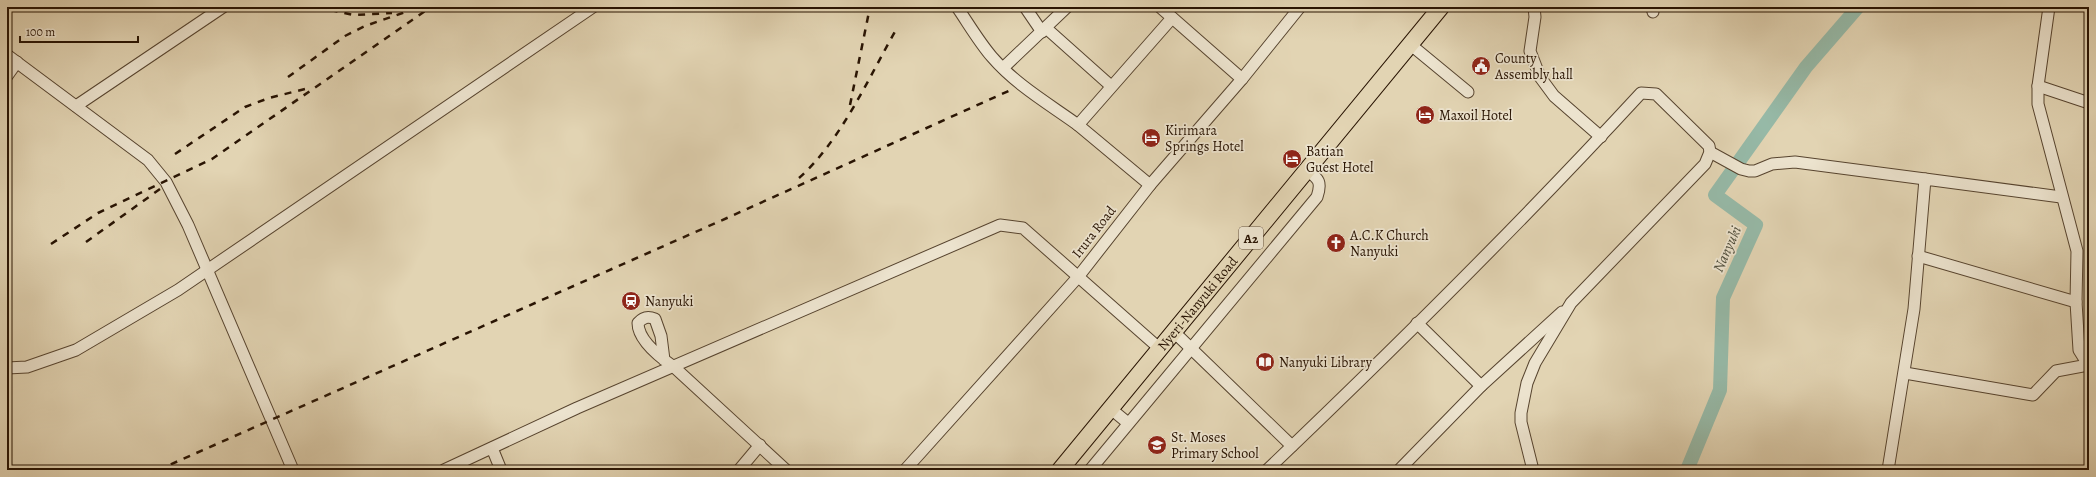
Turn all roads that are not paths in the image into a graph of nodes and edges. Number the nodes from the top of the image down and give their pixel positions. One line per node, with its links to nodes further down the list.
1 (223, 7): 23 (street)
2 (593, 7): 32 (street)
3 (957, 7): 16 (street)
4 (1024, 7): 12 (street)
5 (1067, 7): 12 (street)
6 (1160, 7): 11 (street)
7 (1300, 7): 18 (street, Irura Road)
8 (1441, 7): 13 (highway, Nyeri-Nanyuki Road / A2)
9 (1534, 7): 25 (street)
10 (2049, 7): 20 (street)
11 (1172, 18): 18 (street); 19 (street)
12 (1044, 30): 16 (street); 19 (street)
13 (1411, 45): 21 (street); 27 (highway, Nyeri-Nanyuki Road / A2)
14 (7, 55): 15 (street)
15 (17, 62): 17 (street); 23 (street)
16 (1003, 68): 24 (street)
17 (7, 76)
18 (1242, 79): 29 (street, Irura Road)
19 (1111, 86): 24 (street)
20 (2038, 86): 22 (street); 30 (street)
21 (1468, 92)
22 (2089, 102)
23 (76, 106): 32 (street)
24 (1078, 125): 29 (street)
25 (1601, 137): 26 (street); 36 (street)
26 (1710, 152): 28 (street); 35 (street)
27 (1307, 170): 37 (highway, Nyeri-Nanyuki Road / A2); 39 (street)
28 (1925, 179): 30 (street); 31 (street)
29 (1150, 185): 33 (street, Irura Road)
30 (2061, 197): 34 (street)
31 (1918, 256): 34 (street); 44 (street)
32 (206, 270): 43 (street); 52 (street)
33 (1078, 277): 38 (street); 42 (street); 57 (street, Irura Road)
34 (2076, 302): 41 (street)
35 (1571, 303): 45 (street); 51 (street)
36 (1417, 323): 45 (street); 49 (street)
37 (1174, 332): 38 (highway, Nyeri-Nanyuki Road / A2); 39 (street)
38 (1159, 348): 46 (highway, Nyeri-Nanyuki Road / A2)
39 (1190, 348): 47 (street); 49 (street)
40 (664, 360): 42 (street)
41 (2088, 366): 44 (street)
42 (674, 367): 48 (street); 50 (street)
43 (7, 368)
44 (1905, 373): 62 (street)
45 (1481, 386): 61 (street)
46 (1111, 409): 47 (street); 58 (highway, Nyeri-Nanyuki Road / A2)
47 (1128, 423): 59 (street)
48 (760, 445): 55 (street); 56 (street)
49 (1292, 446): 60 (street)
50 (492, 448): 53 (street); 54 (street)
51 (1532, 469)
52 (293, 470)
53 (444, 470)
54 (501, 470)
55 (739, 470)
56 (786, 470)
57 (905, 470)
58 (1060, 470)
59 (1090, 470)
60 (1267, 470)
61 (1399, 470)
62 (1888, 470)

